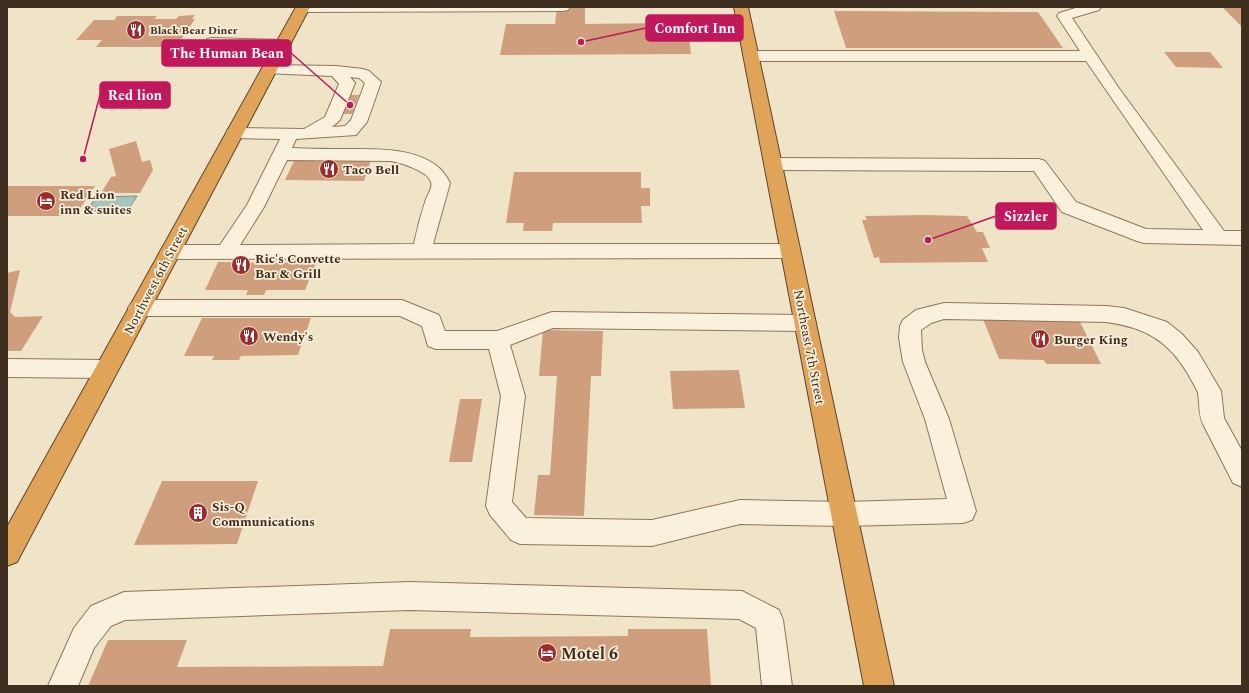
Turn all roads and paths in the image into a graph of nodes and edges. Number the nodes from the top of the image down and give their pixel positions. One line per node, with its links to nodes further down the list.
1 (563, 7): 4 (lane)
2 (741, 7): 7 (highway, Northeast 7th Street)
3 (1094, 7): 8 (lane)
4 (303, 8): 6 (highway, Northwest 6th Street)
5 (212, 42): 6 (lane)
6 (283, 44): 9 (highway, Northwest 6th Street)
7 (750, 56): 8 (lane); 14 (highway, Northeast 7th Street)
8 (1090, 56): 15 (lane)
9 (269, 70): 10 (lane); 11 (highway, Northwest 6th Street)
10 (336, 71): 12 (lane); 12 (lane)
11 (234, 134): 12 (lane); 18 (highway, Northwest 6th Street)
12 (300, 134): 13 (lane)
13 (282, 154): 19 (lane); 20 (lane)
14 (773, 164): 15 (lane); 17 (highway, Northeast 7th Street)
15 (1219, 238): 16 (lane)
16 (1242, 238)
17 (790, 251): 20 (lane); 22 (highway, Northeast 7th Street)
18 (170, 252): 19 (lane); 21 (highway, Northwest 6th Street)
19 (225, 252): 20 (lane)
20 (422, 252)
21 (139, 308): 23 (lane); 25 (highway, Northwest 6th Street)
22 (805, 323): 23 (lane); 27 (highway, Northeast 7th Street)
23 (498, 340): 27 (lane)
24 (7, 368): 25 (lane)
25 (106, 369): 28 (highway, Northwest 6th Street)
26 (1242, 475): 27 (lane)
27 (844, 514): 31 (highway, Northeast 7th Street)
28 (7, 552)
29 (63, 686): 30 (lane)
30 (776, 686)
31 (879, 686)

